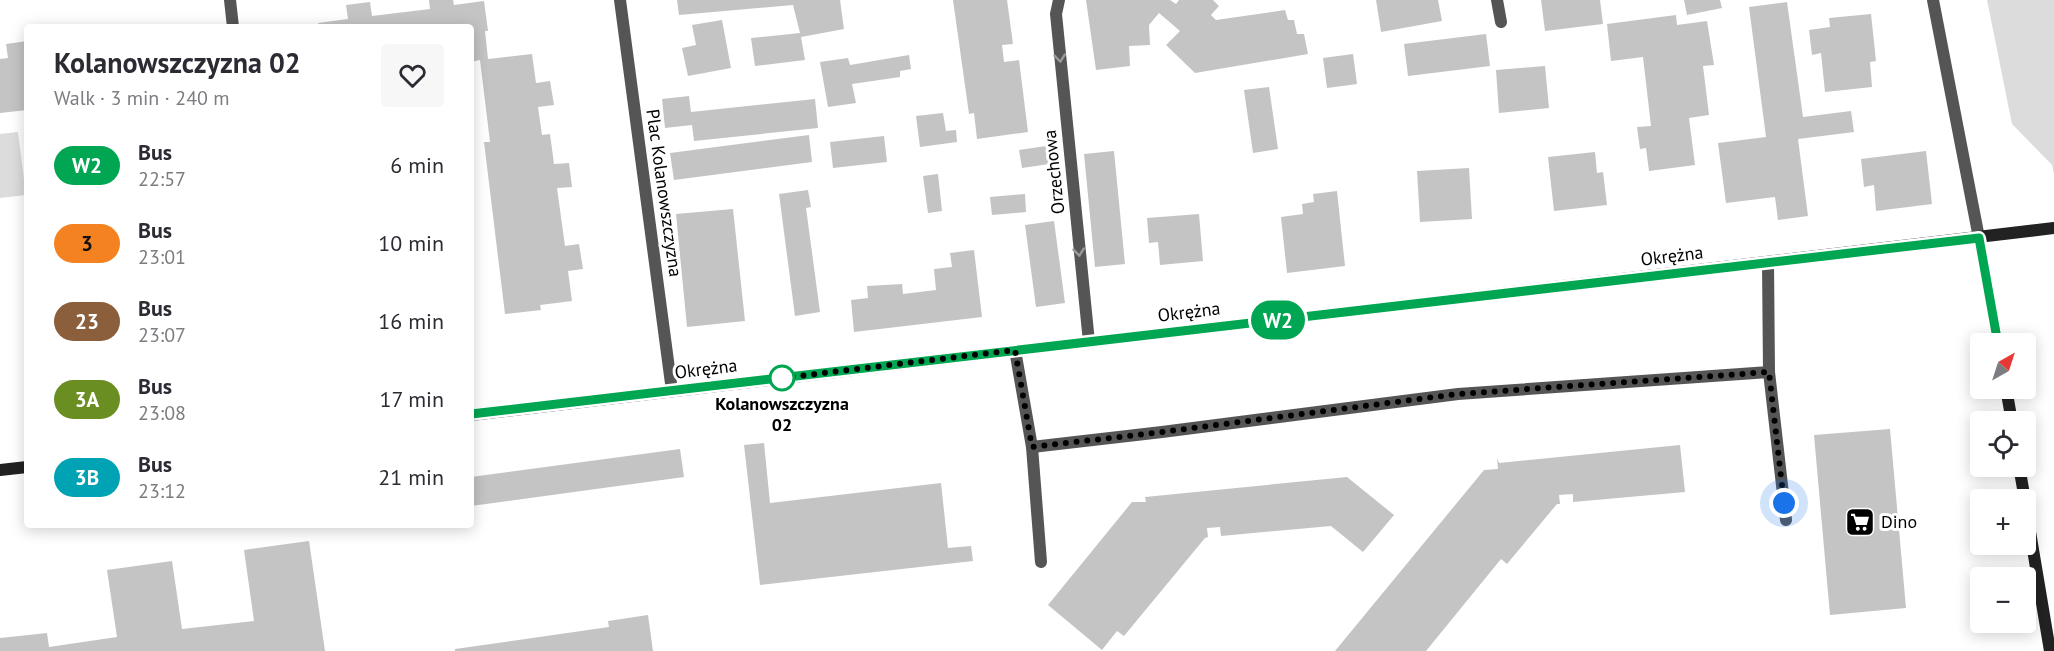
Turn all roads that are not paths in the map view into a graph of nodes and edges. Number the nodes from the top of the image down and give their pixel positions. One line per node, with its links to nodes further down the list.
1 (230, 0): 7 (street)
2 (620, 0): 15 (street, Plac Kolanowszczyzna)
3 (1059, 0): 12 (street, Orzechowa, one-way to 12)
4 (1497, 0): 6 (street)
5 (1933, 0): 9 (street)
6 (1501, 22)
7 (233, 24)
8 (2054, 228): 9 (street, Okrężna)
9 (1979, 238): 10 (street, Okrężna); 11 (street)
10 (1768, 262): 12 (street, Okrężna); 14 (street)
11 (1996, 333)
12 (1089, 342): 13 (street, Okrężna)
13 (1015, 350): 15 (street, Okrężna); 17 (street)
14 (1769, 372): 17 (street); 20 (street)
15 (672, 391): 16 (street, Okrężna)
16 (474, 415)
17 (1032, 447): 22 (street)
18 (24, 467): 19 (street)
19 (0, 470)
20 (1786, 520)
21 (2034, 555): 23 (street)
22 (1041, 562)
23 (2050, 651)

